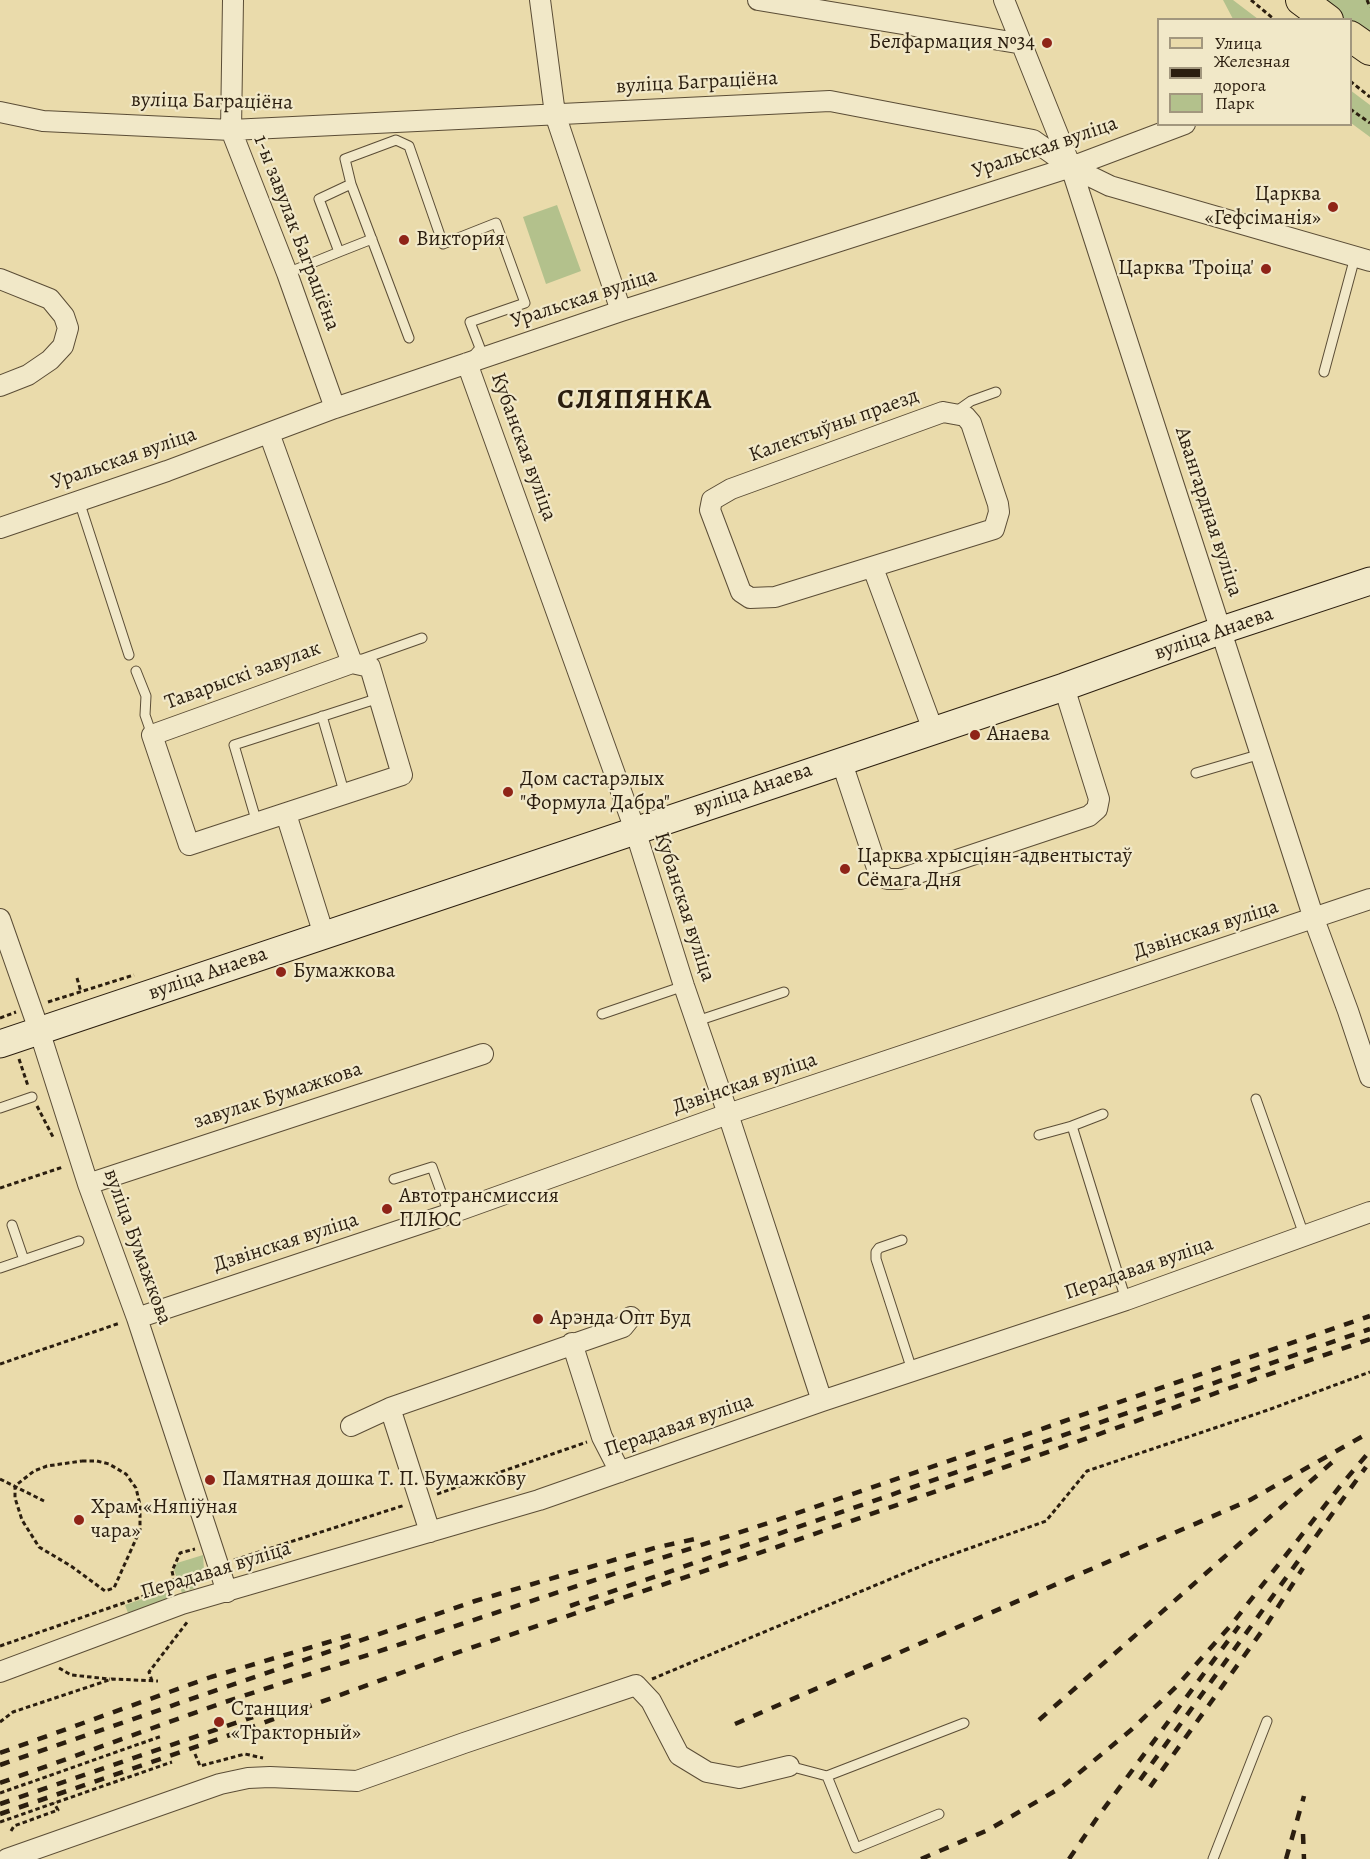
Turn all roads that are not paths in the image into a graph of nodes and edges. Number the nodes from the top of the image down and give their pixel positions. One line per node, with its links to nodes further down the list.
1 (233, 0): 13 (street, 1-ы завулак Баграціёна)
2 (540, 0): 11 (street)
3 (758, 0): 8 (street)
4 (1004, 0): 8 (street, Авангардная вуліца)
5 (1301, 0): 6 (main road)
6 (1325, 18)
7 (1352, 37): 9 (main road)
8 (1023, 44): 14 (street, Авангардная вуліца)
9 (1370, 50)
10 (0, 112): 13 (street, вуліца Баграціёна)
11 (555, 114): 13 (street, вуліца Баграціёна); 14 (street, вуліца Баграціёна); 21 (street)
12 (1180, 126): 14 (street, Уральская вуліца)
13 (231, 130): 19 (street, 1-ы завулак Баграціёна)
14 (1071, 167): 18 (street, вуліца Баграціёна); 21 (street, Уральская вуліца); 34 (street, Авангардная вуліца)
15 (351, 184): 16 (lane); 17 (lane); 23 (lane)
16 (372, 239): 17 (lane); 22 (lane)
17 (339, 252): 19 (lane)
18 (1362, 259): 24 (lane)
19 (287, 273): 27 (street, 1-ы завулак Баграціёна)
20 (0, 279): 25 (street)
21 (621, 311): 23 (street, Уральская вуліца)
22 (409, 338)
23 (467, 363): 27 (street, Уральская вуліца); 50 (street, Кубанская вуліца)
24 (1324, 372)
25 (0, 386)
26 (996, 392): 28 (lane)
27 (335, 408): 29 (street, Уральская вуліца)
28 (954, 413): 32 (street, Калектыўны праезд); 32 (street, Калектыўны праезд)
29 (269, 433): 30 (street, Уральская вуліца); 37 (street, Таварыскі завулак)
30 (80, 501): 31 (street, Уральская вуліца); 36 (lane)
31 (0, 528)
32 (873, 568): 42 (street)
33 (1370, 581): 34 (street, вуліца Анаева)
34 (1222, 630): 39 (street, вуліца Анаева); 44 (street, Авангардная вуліца)
35 (423, 638): 37 (lane)
36 (129, 655)
37 (352, 663): 40 (street, Таварыскі завулак); 43 (street, Таварыскі завулак)
38 (136, 670): 43 (lane)
39 (1064, 687): 42 (street, вуліца Анаева); 45 (street)
40 (379, 698): 41 (lane); 47 (street, Таварыскі завулак)
41 (322, 716): 47 (lane); 49 (lane)
42 (933, 730): 45 (street, вуліца Анаева)
43 (152, 735): 49 (street, Таварыскі завулак)
44 (1261, 754): 46 (lane); 53 (street, Авангардная вуліца)
45 (841, 760): 50 (street, вуліца Анаева)
46 (1196, 773)
47 (345, 795): 48 (street, Таварыскі завулак)
48 (286, 814): 49 (street, Таварыскі завулак); 54 (street)
49 (257, 823)
50 (635, 830): 54 (street, вуліца Анаева); 55 (street, Кубанская вуліца)
51 (1370, 899): 53 (street, Дзвінская вуліца)
52 (0, 919): 59 (street, вуліца Бумажкова)
53 (1314, 919): 62 (street, Авангардная вуліца); 66 (street, Дзвінская вуліца)
54 (324, 935): 59 (street, вуліца Анаева)
55 (684, 986): 57 (lane); 58 (street, Кубанская вуліца)
56 (784, 992): 58 (lane)
57 (602, 1014)
58 (697, 1021): 66 (street, Кубанская вуліца)
59 (39, 1030): 60 (street, вуліца Анаева); 71 (street, вуліца Бумажкова)
60 (10, 1052)
61 (483, 1054): 71 (street, завулак Бумажкова)
62 (1370, 1077)
63 (32, 1097): 65 (lane)
64 (1256, 1099): 75 (lane)
65 (0, 1108)
66 (729, 1114): 73 (street, Дзвінская вуліца); 85 (street, Кубанская вуліца)
67 (1103, 1114): 68 (lane)
68 (1072, 1126): 69 (lane); 80 (lane)
69 (1039, 1135)
70 (394, 1179): 73 (lane)
71 (88, 1184): 82 (street, вуліца Бумажкова)
72 (1370, 1212): 75 (street, Перадавая вуліца)
73 (449, 1214): 82 (street, Дзвінская вуліца)
74 (12, 1225): 78 (lane)
75 (1304, 1235): 80 (street, Перадавая вуліца)
76 (902, 1240): 84 (lane)
77 (80, 1241): 78 (lane)
78 (24, 1260): 79 (lane)
79 (0, 1268)
80 (1126, 1300): 84 (street, Перадавая вуліца)
81 (631, 1317): 83 (street)
82 (128, 1321): 90 (street, вуліца Бумажкова)
83 (572, 1343): 86 (street); 88 (street)
84 (912, 1370): 85 (street, Перадавая вуліца)
85 (822, 1401): 88 (street, Перадавая вуліца)
86 (390, 1408): 87 (street); 89 (street)
87 (351, 1426)
88 (620, 1472): 89 (street, Перадавая вуліца)
89 (430, 1532): 90 (street, Перадавая вуліца)
90 (227, 1592): 91 (street, Перадавая вуліца)
91 (0, 1672)
92 (1267, 1721): 98 (lane)
93 (964, 1723): 95 (lane)
94 (789, 1766): 95 (lane); 97 (street)
95 (827, 1776): 96 (lane)
96 (939, 1814)
97 (7, 1859)
98 (1213, 1859)

